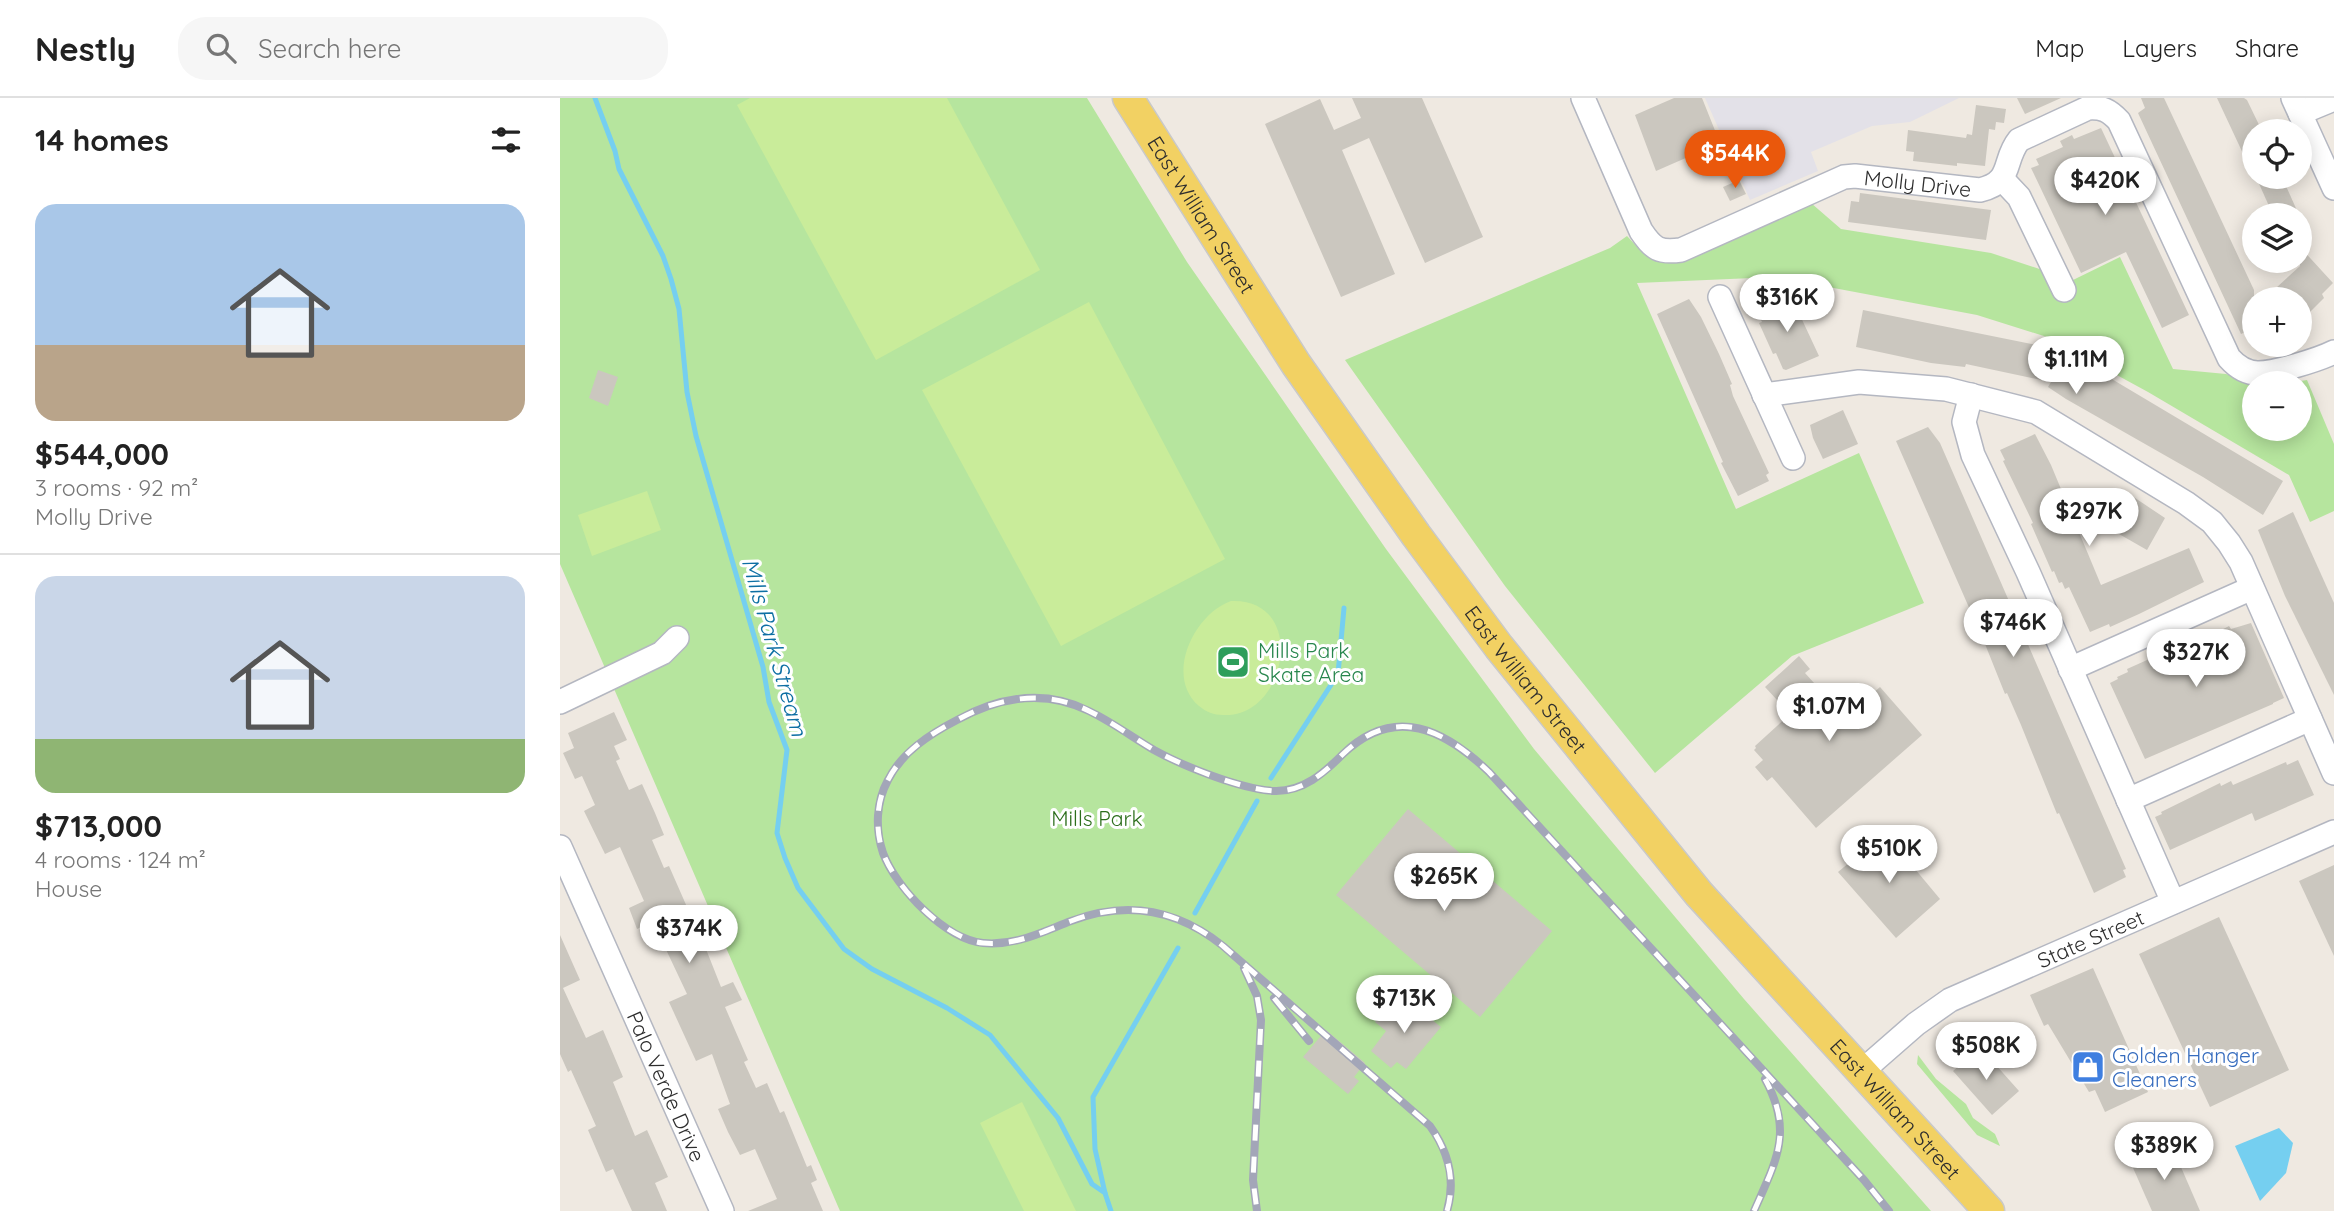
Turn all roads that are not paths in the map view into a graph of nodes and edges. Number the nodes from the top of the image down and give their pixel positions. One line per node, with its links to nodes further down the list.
1 (1128, 98): 23 (main road, East William Street)
2 (1583, 98): 5 (street, Molly Drive)
3 (2334, 99): 4 (street)
4 (2297, 106): 6 (street)
5 (2002, 179): 7 (street); 9 (street, Molly Drive)
6 (2334, 188)
7 (2064, 290)
8 (1720, 297): 10 (street)
9 (2334, 352)
10 (1764, 395): 11 (street); 12 (street)
11 (1971, 395): 13 (street); 15 (street)
12 (1793, 458)
13 (2252, 588): 15 (street); 17 (street)
14 (677, 638): 16 (street)
15 (2070, 669): 19 (street)
16 (560, 702)
17 (2310, 719): 18 (street); 19 (street)
18 (2334, 773)
19 (2128, 800): 22 (street)
20 (2334, 832): 22 (street, State Street)
21 (560, 847): 24 (street, Palo Verde Drive)
22 (2173, 902): 23 (street, State Street)
23 (1861, 1072): 25 (main road, East William Street)
24 (722, 1211)
25 (1989, 1211)

